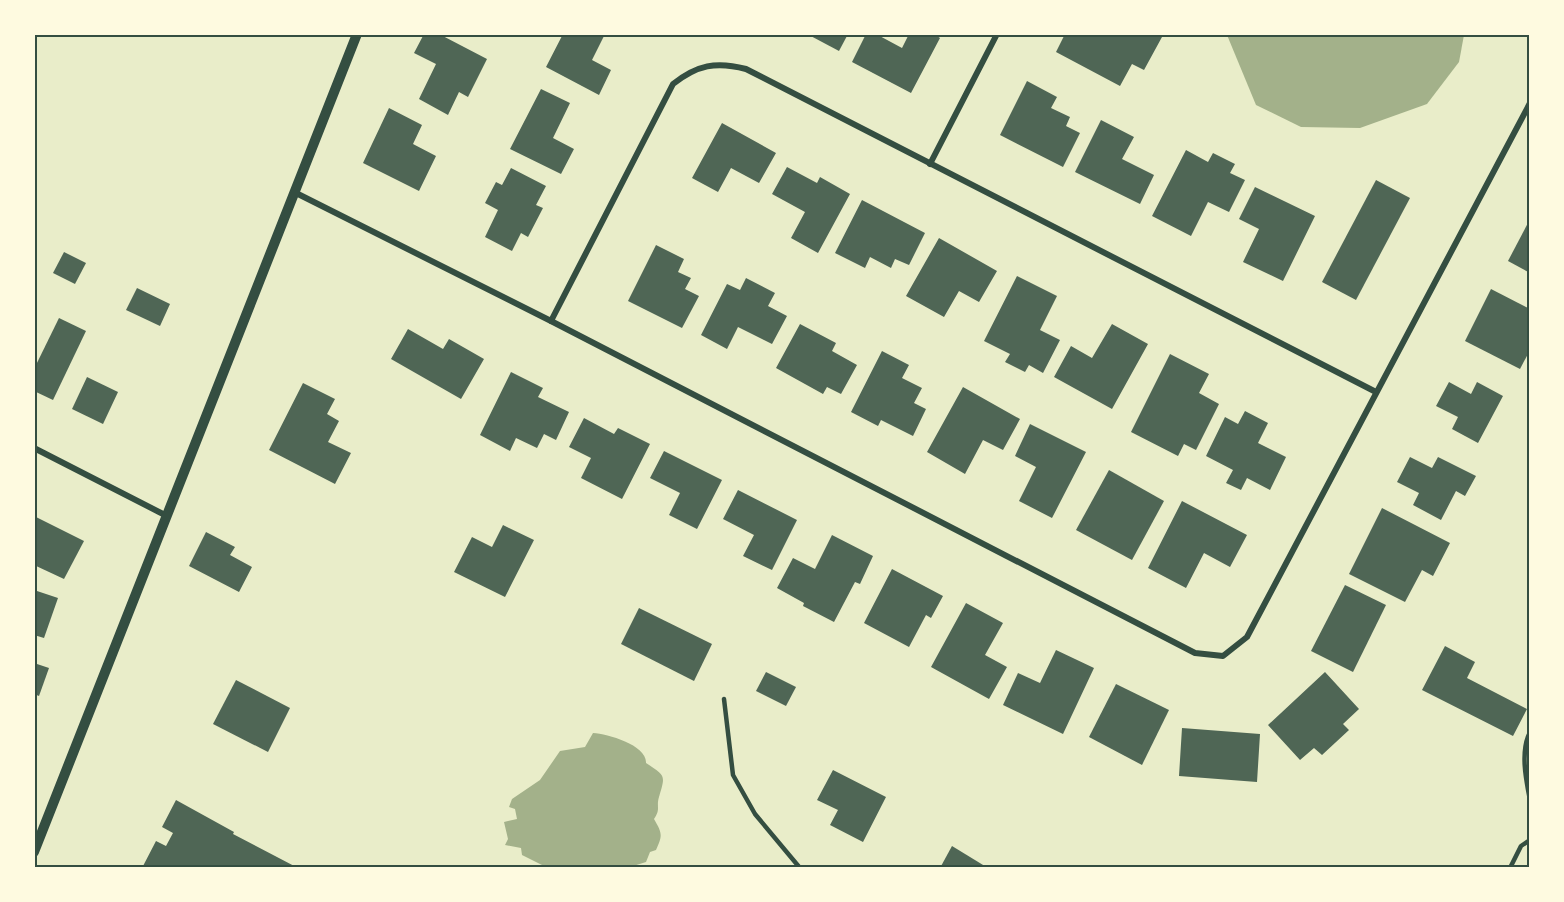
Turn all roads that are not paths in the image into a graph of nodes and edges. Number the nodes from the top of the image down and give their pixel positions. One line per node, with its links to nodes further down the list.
1 (357, 34): 5 (street)
2 (997, 34): 4 (street)
3 (1530, 103): 7 (street)
4 (930, 164): 6 (street); 7 (street)
5 (296, 193): 6 (street); 9 (street)
6 (551, 321): 7 (street)
7 (1376, 392)
8 (34, 448): 9 (street)
9 (165, 516): 14 (street)
10 (724, 699): 15 (lane)
11 (1530, 732): 12 (lane)
12 (1530, 800)
13 (1530, 840): 16 (lane)
14 (34, 852)
15 (800, 867)
16 (1510, 867)

